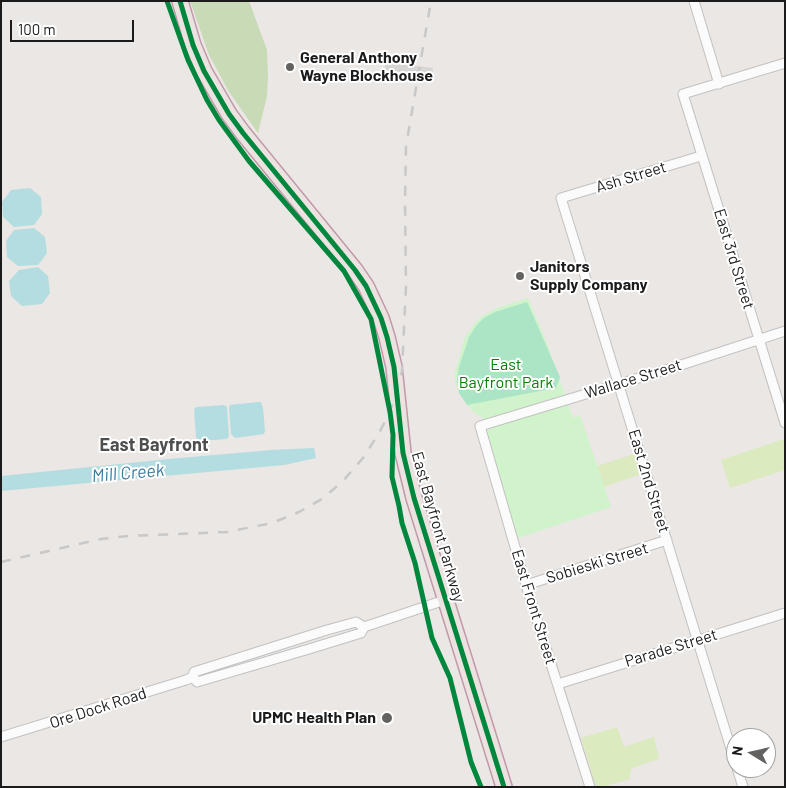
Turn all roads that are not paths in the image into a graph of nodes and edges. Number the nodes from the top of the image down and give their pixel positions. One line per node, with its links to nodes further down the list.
1 (180, 1): 14 (highway, East Bayfront Parkway)
2 (694, 1): 4 (street)
3 (785, 63): 4 (street)
4 (720, 84): 5 (street, East 3rd Street)
5 (702, 156): 6 (street, Ash Street); 8 (street, East 3rd Street)
6 (560, 198): 9 (street, East 2nd Street)
7 (785, 331): 8 (street, Wallace Street)
8 (759, 339): 9 (street, Wallace Street); 10 (street, East 3rd Street)
9 (618, 383): 11 (street, Wallace Street); 12 (street, East 2nd Street)
10 (785, 423)
11 (480, 426): 13 (street, East Front Street)
12 (667, 540): 13 (street, Sobieski Street); 16 (street, East 2nd Street)
13 (526, 584): 17 (street, East Front Street)
14 (445, 600): 19 (street, Ore Dock Road); 20 (highway, East Bayfront Parkway)
15 (785, 613): 16 (street, Parade Street)
16 (697, 640): 17 (street, Parade Street); 18 (street, East 2nd Street)
17 (558, 684): 21 (street, East Front Street)
18 (726, 731)
19 (1, 737)
20 (504, 787)
21 (590, 787)

